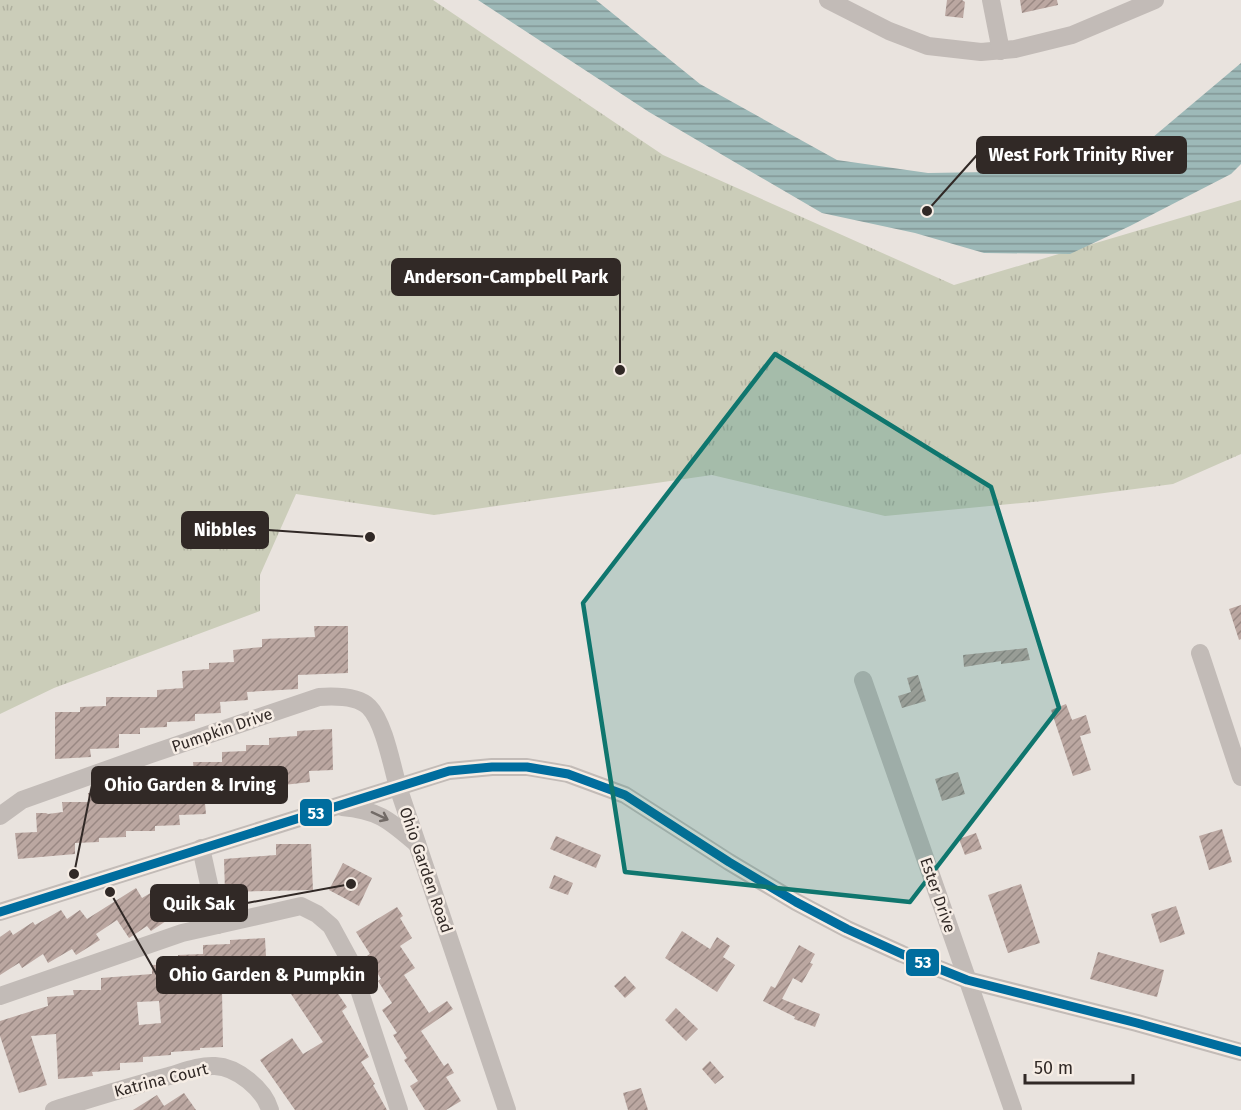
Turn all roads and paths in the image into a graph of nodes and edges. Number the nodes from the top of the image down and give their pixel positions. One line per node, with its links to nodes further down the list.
1 (828, 0): 4 (street)
2 (991, 0): 4 (street)
3 (1155, 0): 4 (street)
4 (1001, 51)
5 (1200, 653): 7 (street)
6 (863, 680): 16 (street, Ester Drive)
7 (1241, 777)
8 (398, 787): 9 (street, Ohio Garden Road); 10 (street, Pumpkin Drive); 11 (street, Ohio Garden Road); 16 (street)
9 (334, 807): 11 (street, one-way to 11); 12 (street, Ohio Garden Road)
10 (0, 816)
11 (417, 844): 22 (street, Ohio Garden Road)
12 (201, 848): 14 (street, Ohio Garden Road); 15 (street)
13 (0, 907): 14 (street)
14 (0, 911)
15 (218, 925): 17 (street); 21 (street)
16 (968, 980): 18 (street); 23 (street, Ester Drive)
17 (0, 996)
18 (1241, 1052)
19 (54, 1110): 20 (street, Katrina Court)
20 (270, 1110)
21 (399, 1110)
22 (507, 1110)
23 (1013, 1110)

